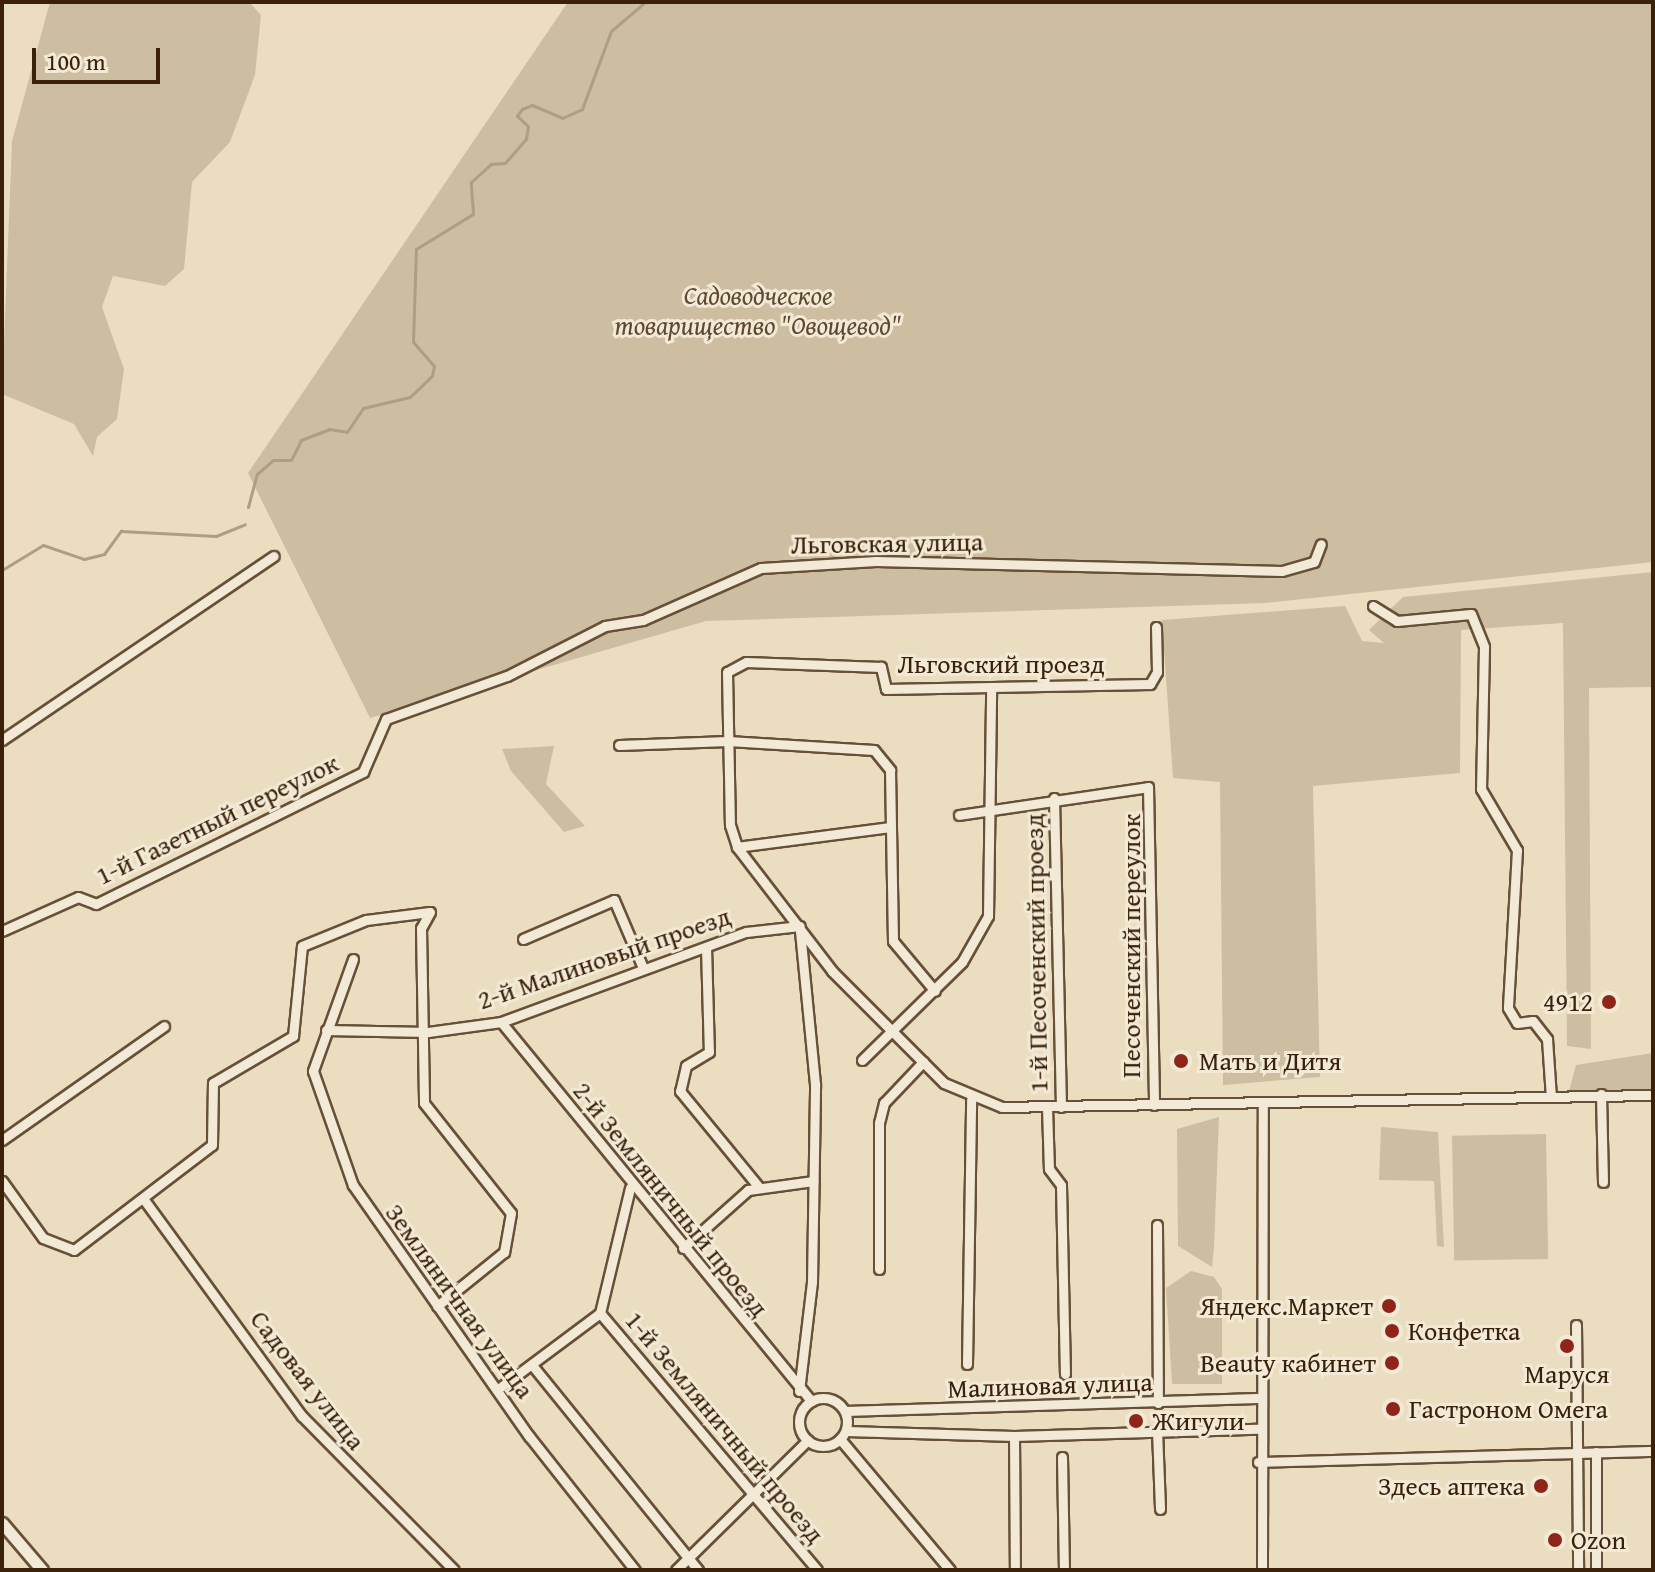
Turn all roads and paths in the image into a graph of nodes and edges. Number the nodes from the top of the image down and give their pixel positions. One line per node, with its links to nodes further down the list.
1 (1321, 544): 9 (street, Льговская улица)
2 (274, 556): 6 (street)
3 (1373, 606): 31 (street)
4 (1156, 627): 5 (street, Льговский проезд)
5 (991, 690): 7 (street, Льговский проезд); 11 (street)
6 (2, 740)
7 (728, 741): 8 (street); 13 (street); 14 (street)
8 (619, 745)
9 (363, 772): 16 (street, 1-й Газетный переулок)
10 (1054, 798): 11 (street); 34 (street, Песоченский переулок); 36 (street, 1-й Песоченский проезд)
11 (992, 809): 12 (street); 21 (street)
12 (959, 815)
13 (890, 827): 14 (street); 21 (street)
14 (737, 847): 15 (street)
15 (800, 926): 18 (street, 2-й Малиновый проезд); 26 (street); 39 (street)
16 (2, 931)
17 (523, 939): 20 (street)
18 (706, 947): 20 (street, 2-й Малиновый проезд); 41 (street)
19 (353, 959): 24 (street, Земляничная улица)
20 (643, 968): 22 (street, 2-й Малиновый проезд)
21 (935, 991): 26 (street)
22 (501, 1022): 25 (street, 2-й Малиновый проезд); 42 (street, 2-й Земляничный проезд)
23 (164, 1026): 37 (street)
24 (326, 1030): 25 (street, 2-й Малиновый проезд); 47 (street, Земляничная улица)
25 (428, 1032): 43 (street); 47 (street)
26 (894, 1034): 27 (street); 28 (street)
27 (862, 1060)
28 (923, 1062): 32 (street); 46 (street)
29 (1601, 1094): 30 (street); 31 (street); 40 (street)
30 (1653, 1095)
31 (1551, 1097): 33 (street)
32 (971, 1100): 35 (street); 50 (street)
33 (1263, 1102): 34 (street); 55 (street)
34 (1154, 1105): 36 (street)
35 (1047, 1107): 36 (street); 52 (street, 1-й Песоченский проезд)
36 (1061, 1107)
37 (2, 1140)
38 (2, 1181): 43 (street)
39 (813, 1181): 41 (street); 54 (street)
40 (1603, 1182)
41 (758, 1186): 45 (street)
42 (630, 1188): 45 (street, 2-й Земляничный проезд); 48 (street)
43 (145, 1201): 74 (street, Садовая улица)
44 (1157, 1225): 57 (street)
45 (683, 1248): 54 (street, 2-й Земляничный проезд)
46 (879, 1269)
47 (437, 1306): 53 (street, Земляничная улица)
48 (600, 1313): 51 (street); 69 (street, 1-й Земляничный проезд)
49 (1576, 1325): 66 (street)
50 (967, 1364)
51 (532, 1365): 53 (street); 72 (street)
52 (1065, 1374)
53 (498, 1389): 75 (street, Земляничная улица)
54 (799, 1391): 56 (street, 2-й Земляничный проезд)
55 (1257, 1398): 57 (street, Малиновая улица); 59 (street)
56 (811, 1401): 58 (street, Малиновая улица); 63 (street)
57 (1158, 1403): 58 (street, Малиновая улица)
58 (845, 1411): 61 (street)
59 (1257, 1429): 60 (street, Малиновая улица); 68 (street)
60 (1157, 1430): 62 (street, Малиновая улица); 70 (street)
61 (843, 1435): 62 (street, Малиновая улица); 63 (street, Малиновая улица); 79 (street)
62 (1014, 1436): 80 (street)
63 (808, 1440): 69 (street)
64 (1653, 1451): 65 (street)
65 (1596, 1452): 66 (street); 84 (street)
66 (1579, 1453): 68 (street); 83 (street)
67 (1062, 1457): 81 (street)
68 (1258, 1462): 82 (street)
69 (753, 1494): 72 (street); 78 (street, 1-й Земляничный проезд)
70 (1160, 1509)
71 (2, 1523): 73 (street)
72 (689, 1558): 76 (street); 77 (street)
73 (42, 1570)
74 (454, 1570)
75 (635, 1570)
76 (676, 1570)
77 (698, 1570)
78 (817, 1570)
79 (950, 1570)
80 (1015, 1570)
81 (1064, 1570)
82 (1262, 1570)
83 (1578, 1570)
84 (1596, 1570)

